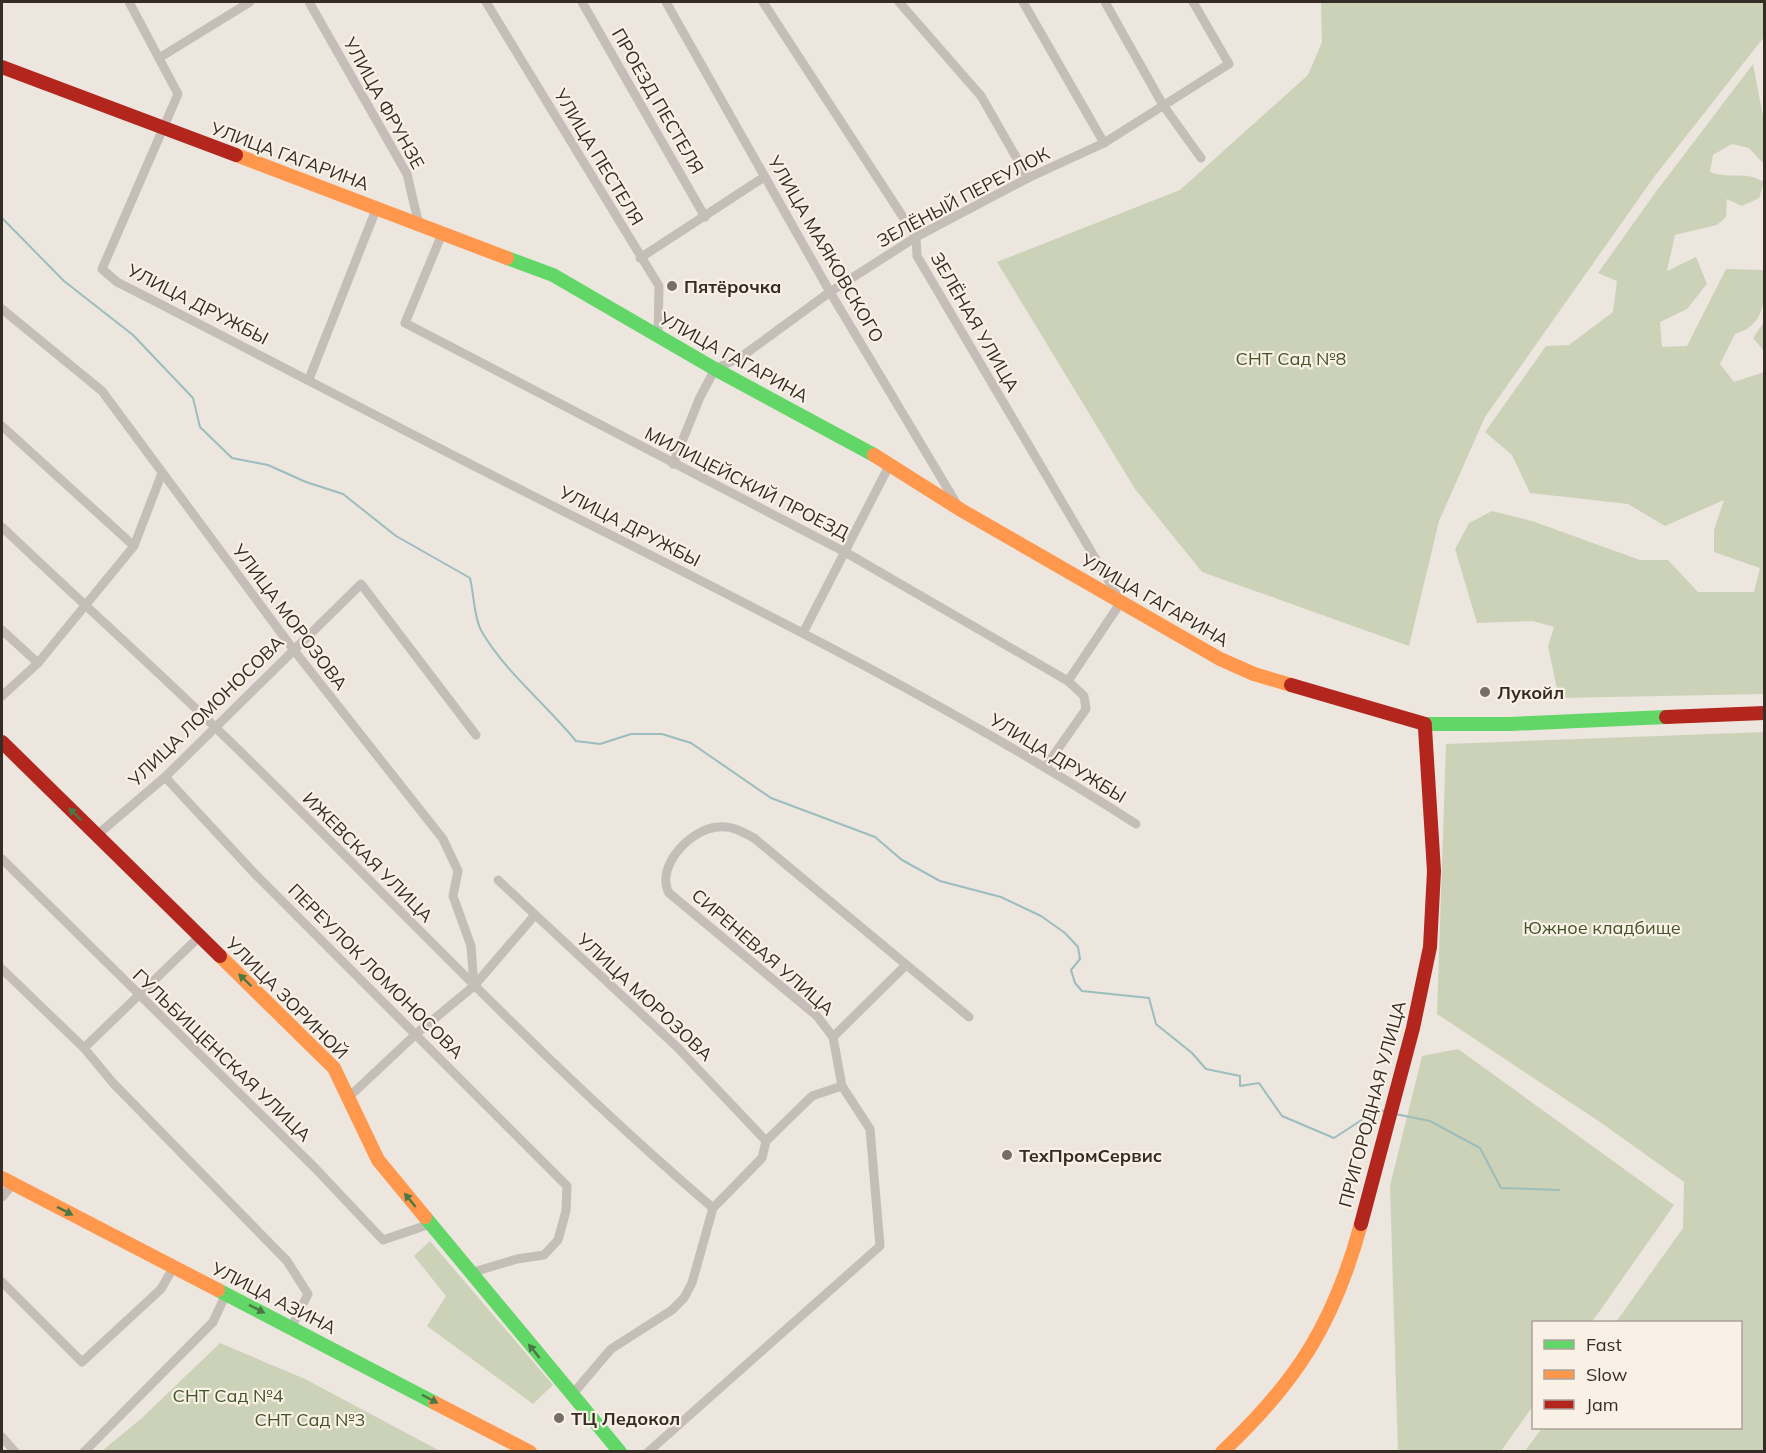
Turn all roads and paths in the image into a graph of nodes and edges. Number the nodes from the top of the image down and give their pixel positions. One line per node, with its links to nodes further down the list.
1 (129, 2): 12 (street)
2 (250, 2): 12 (street)
3 (309, 2): 22 (street, УЛИЦА ФРУНЗЕ)
4 (486, 2): 25 (street, УЛИЦА ПЕСТЕЛЯ)
5 (582, 2): 21 (street, ПРОЕЗД ПЕСТЕЛЯ)
6 (666, 2): 18 (street, УЛИЦА МАЯКОВСКОГО)
7 (763, 2): 24 (street, ЗЕЛЁНАЯ УЛИЦА)
8 (899, 2): 19 (street)
9 (1023, 2): 16 (street)
10 (1105, 2): 14 (street)
11 (1193, 2): 14 (street, ЗЕЛЁНЫЙ ПЕРЕУЛОК)
12 (159, 58): 15 (street)
13 (2, 67): 15 (main road, УЛИЦА ГАГАРИНА)
14 (1163, 105): 16 (street, ЗЕЛЁНЫЙ ПЕРЕУЛОК); 17 (street)
15 (161, 128): 20 (main road, УЛИЦА ГАГАРИНА); 30 (street, УЛИЦА ДРУЖБЫ)
16 (1104, 143): 19 (street, ЗЕЛЁНЫЙ ПЕРЕУЛОК)
17 (1201, 158)
18 (764, 177): 21 (street); 26 (street, УЛИЦА МАЯКОВСКОГО)
19 (1028, 178): 24 (street, ЗЕЛЁНЫЙ ПЕРЕУЛОК)
20 (377, 207): 22 (main road, УЛИЦА ГАГАРИНА); 30 (street)
21 (705, 217): 25 (street)
22 (419, 225): 23 (main road, УЛИЦА ГАГАРИНА)
23 (442, 234): 28 (main road, УЛИЦА ГАГАРИНА); 32 (street, МИЛИЦЕЙСКИЙ ПРОЕЗД)
24 (916, 237): 26 (street, ЗЕЛЁНЫЙ ПЕРЕУЛОК); 39 (street, ЗЕЛЁНАЯ УЛИЦА)
25 (640, 258): 28 (street, УЛИЦА ПЕСТЕЛЯ)
26 (830, 292): 29 (street, ЗЕЛЁНЫЙ ПЕРЕУЛОК); 35 (street, УЛИЦА МАЯКОВСКОГО)
27 (2, 309): 34 (street, УЛИЦА МОРОЗОВА)
28 (658, 336): 29 (main road, УЛИЦА ГАГАРИНА)
29 (715, 369): 32 (street); 33 (main road, УЛИЦА ГАГАРИНА)
30 (309, 380): 42 (street, УЛИЦА ДРУЖБЫ)
31 (2, 426): 37 (street)
32 (673, 464): 38 (street, МИЛИЦЕЙСКИЙ ПРОЕЗД)
33 (890, 464): 35 (main road, УЛИЦА ГАГАРИНА); 38 (street)
34 (162, 473): 37 (street); 43 (street, УЛИЦА МОРОЗОВА)
35 (961, 510): 39 (main road, УЛИЦА ГАГАРИНА)
36 (2, 527): 40 (street, ИЖЕВСКАЯ УЛИЦА)
37 (134, 546): 40 (street)
38 (845, 552): 42 (street); 45 (street, МИЛИЦЕЙСКИЙ ПРОЕЗД)
39 (1121, 602): 45 (street); 48 (main road, УЛИЦА ГАГАРИНА)
40 (85, 606): 44 (street); 49 (street, ИЖЕВСКАЯ УЛИЦА)
41 (2, 630): 44 (street)
42 (804, 631): 52 (street, УЛИЦА ДРУЖБЫ)
43 (292, 649): 49 (street, УЛИЦА ЛОМОНОСОВА); 50 (street, УЛИЦА ЛОМОНОСОВА); 62 (street, УЛИЦА МОРОЗОВА)
44 (38, 663): 46 (street)
45 (1068, 681): 52 (street)
46 (2, 696)
47 (1764, 713): 48 (main road, УЛИЦА ГАГАРИНА)
48 (1425, 724): 87 (main road, ПРИГОРОДНАЯ УЛИЦА)
49 (215, 727): 53 (street, УЛИЦА ЛОМОНОСОВА); 62 (street, ИЖЕВСКАЯ УЛИЦА)
50 (476, 735)
51 (3, 745): 55 (main road, УЛИЦА ЗОРИНОЙ, one-way to 51)
52 (1046, 766): 54 (street, УЛИЦА ДРУЖБЫ)
53 (165, 777): 55 (street, УЛИЦА ЛОМОНОСОВА); 65 (street, ПЕРЕУЛОК ЛОМОНОСОВА)
54 (1136, 825)
55 (97, 835): 59 (main road, УЛИЦА ЗОРИНОЙ)
56 (2, 859): 63 (street, ГУЛЬБИЩЕНСКАЯ УЛИЦА)
57 (498, 880): 58 (street, УЛИЦА МОРОЗОВА)
58 (534, 916): 62 (street); 70 (street, УЛИЦА МОРОЗОВА)
59 (200, 936): 63 (street); 69 (main road, УЛИЦА ЗОРИНОЙ, one-way to 59)
60 (906, 965): 64 (street); 66 (street); 66 (street, СИРЕНЕВАЯ УЛИЦА)
61 (2, 969): 67 (street)
62 (474, 986): 65 (street); 73 (street, ИЖЕВСКАЯ УЛИЦА)
63 (139, 997): 67 (street); 74 (street, ГУЛЬБИЩЕНСКАЯ УЛИЦА)
64 (969, 1017)
65 (417, 1033): 69 (street); 76 (street, ПЕРЕУЛОК ЛОМОНОСОВА)
66 (833, 1037): 68 (street)
67 (84, 1048): 79 (street)
68 (842, 1086): 70 (street); 86 (street)
69 (350, 1096): 74 (main road, УЛИЦА ЗОРИНОЙ, one-way to 69)
70 (766, 1141): 73 (street)
71 (7, 1181): 72 (street); 75 (main road, УЛИЦА АЗИНА, one-way to 75)
72 (2, 1197)
73 (713, 1208): 80 (street)
74 (430, 1224): 76 (main road, УЛИЦА ЗОРИНОЙ)
75 (173, 1268): 77 (street); 78 (main road, УЛИЦА АЗИНА)
76 (470, 1273): 80 (main road, УЛИЦА ЗОРИНОЙ, one-way to 76)
77 (2, 1282)
78 (226, 1294): 79 (main road, УЛИЦА АЗИНА, one-way to 79); 83 (street)
79 (292, 1326): 84 (main road, УЛИЦА АЗИНА, one-way to 84)
80 (571, 1396): 85 (main road, УЛИЦА ЗОРИНОЙ)
81 (2, 1437): 82 (street)
82 (15, 1452)
83 (84, 1452)
84 (530, 1452)
85 (620, 1452)
86 (648, 1452)
87 (1222, 1452)

